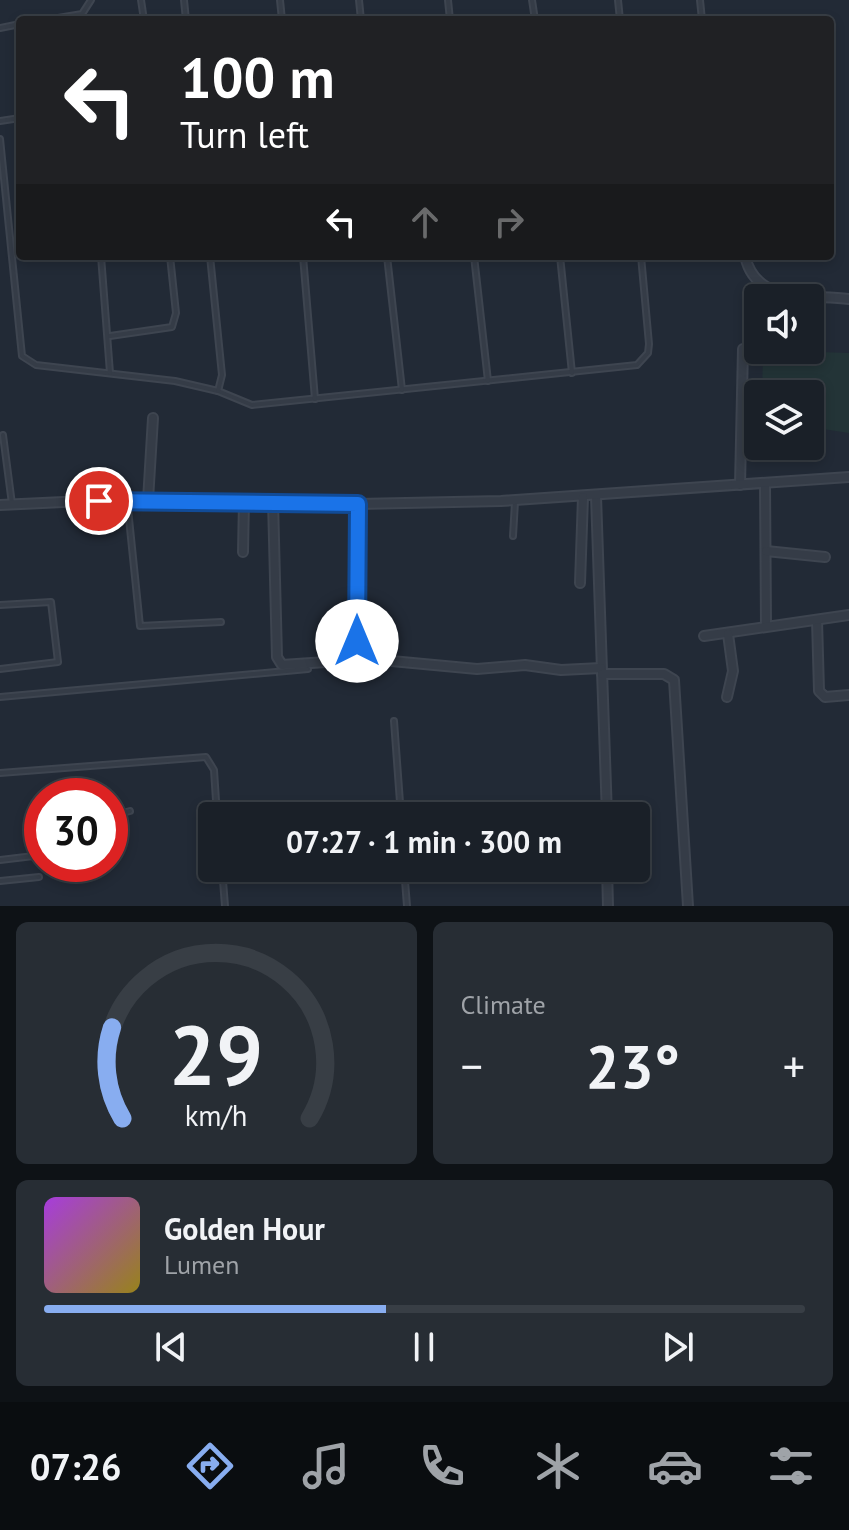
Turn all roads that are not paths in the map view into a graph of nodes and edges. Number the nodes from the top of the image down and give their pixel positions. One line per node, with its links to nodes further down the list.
1 (91, 0): 2 (lane)
2 (70, 16)
3 (0, 139): 17 (lane)
4 (101, 260): 14 (lane)
5 (170, 260): 14 (lane)
6 (210, 260): 20 (lane)
7 (303, 260): 21 (lane)
8 (387, 260): 19 (lane)
9 (474, 260): 18 (lane)
10 (560, 260): 16 (lane)
11 (641, 260): 16 (lane)
12 (746, 260): 13 (street)
13 (849, 299)
14 (110, 336): 17 (lane)
15 (743, 349): 26 (street)
16 (572, 373): 18 (lane)
17 (110, 374): 20 (lane)
18 (488, 381): 19 (lane)
19 (402, 390): 21 (lane)
20 (218, 391): 21 (lane)
21 (315, 399)
22 (153, 418): 30 (street)
23 (3, 435): 34 (lane)
24 (849, 477): 25 (street)
25 (765, 483): 26 (street); 38 (street)
26 (740, 485): 27 (street)
27 (596, 496): 28 (street); 52 (street)
28 (583, 497): 31 (street); 41 (street)
29 (127, 499): 30 (street); 34 (street); 45 (lane)
30 (148, 500): 32 (street)
31 (515, 500): 35 (street); 37 (lane)
32 (244, 501): 33 (street); 39 (street)
33 (273, 501): 35 (street); 52 (street)
34 (12, 504): 36 (street)
35 (358, 504): 49 (street)
36 (0, 505)
37 (513, 536)
38 (766, 551): 40 (street); 46 (street)
39 (243, 552)
40 (825, 557)
41 (580, 583)
42 (0, 605): 50 (lane)
43 (849, 615): 44 (street)
44 (817, 620): 46 (street); 53 (street)
45 (221, 622)
46 (766, 625): 47 (street)
47 (728, 634): 48 (street); 55 (street)
48 (704, 636)
49 (357, 641)
50 (0, 669)
51 (308, 669): 54 (lane)
52 (601, 671): 60 (street); 71 (street)
53 (849, 695)
54 (0, 697)
55 (727, 697)
56 (394, 721): 59 (lane)
57 (0, 773): 58 (lane)
58 (216, 802)
59 (400, 802)
60 (606, 802)
61 (24, 857): 62 (lane)
62 (0, 860)
63 (24, 879): 64 (lane)
64 (0, 881)
65 (223, 882): 68 (lane)
66 (405, 882): 69 (lane)
67 (607, 882): 70 (street)
68 (225, 906)
69 (407, 906)
70 (608, 906)
71 (688, 906)

